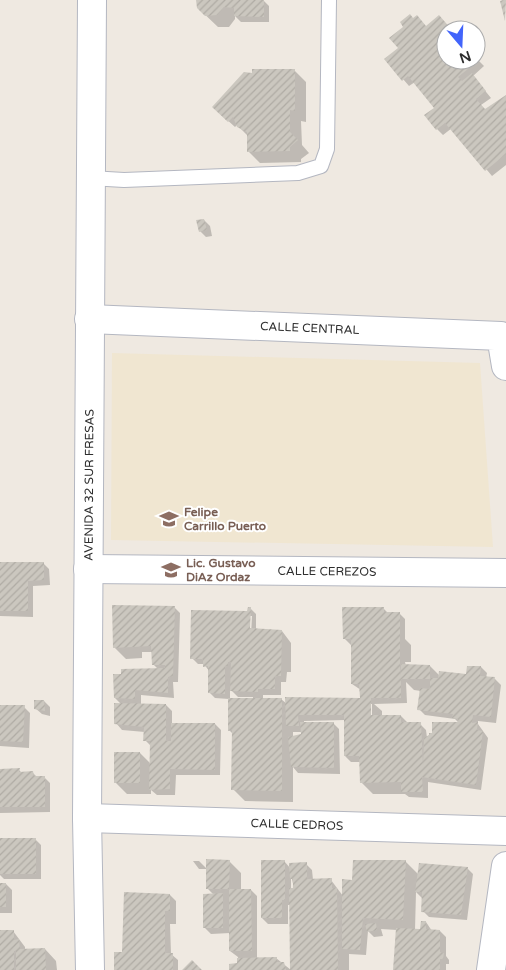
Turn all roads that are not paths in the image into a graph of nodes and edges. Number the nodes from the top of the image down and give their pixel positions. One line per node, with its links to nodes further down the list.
1 (92, 0): 3 (street, AVENIDA 32 SUR FRESAS)
2 (329, 0): 3 (lane)
3 (90, 178): 4 (street, AVENIDA 32 SUR FRESAS)
4 (89, 319): 5 (street, CALLE CENTRAL); 6 (street, AVENIDA 32 SUR FRESAS)
5 (506, 366)
6 (88, 569): 7 (street, CALLE CEREZOS); 8 (street, AVENIDA 32 SUR FRESAS)
7 (506, 573)
8 (87, 818): 9 (street, CALLE CEDROS); 11 (street, AVENIDA 32 SUR FRESAS)
9 (506, 831)
10 (506, 866): 12 (street)
11 (90, 970)
12 (491, 970)

